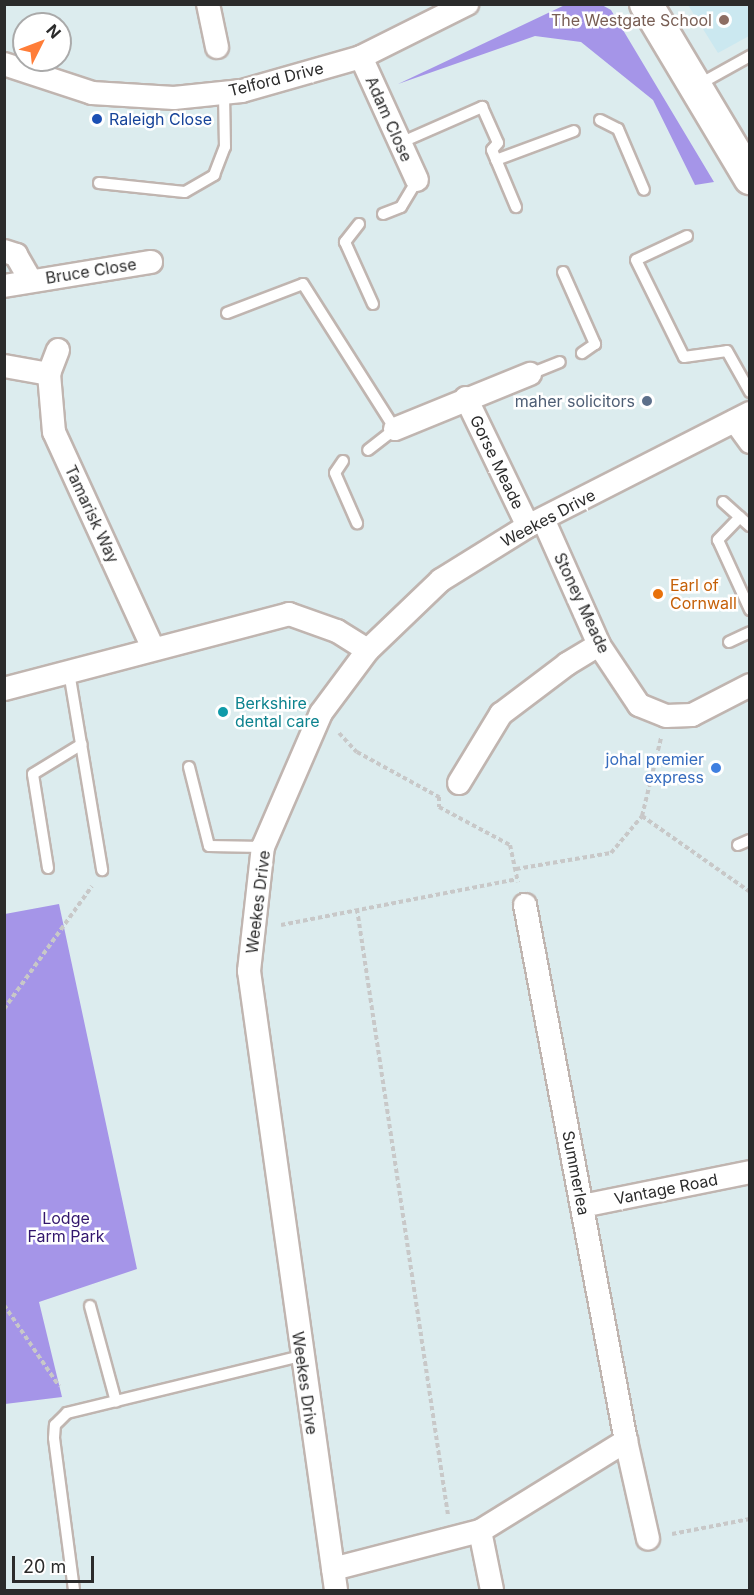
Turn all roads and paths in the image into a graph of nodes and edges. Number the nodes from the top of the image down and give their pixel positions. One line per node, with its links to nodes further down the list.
1 (208, 4): 4 (street)
2 (467, 4): 6 (street, Telford Drive)
3 (646, 4): 8 (street)
4 (217, 47)
5 (750, 56): 8 (lane)
6 (361, 57): 9 (street, Telford Drive); 12 (street, Adam Close)
7 (4, 64): 9 (street, Telford Drive)
8 (698, 85): 14 (street)
9 (224, 93): 16 (lane)
10 (600, 120): 17 (lane)
11 (574, 130): 13 (lane)
12 (400, 143): 13 (lane); 15 (street, Adam Close)
13 (496, 160): 18 (lane)
14 (750, 178)
15 (417, 180): 19 (lane)
16 (99, 183)
17 (644, 190)
18 (516, 207)
19 (383, 214)
20 (359, 224): 27 (lane)
21 (687, 236): 35 (lane)
22 (4, 251): 25 (street, Bruce Close)
23 (151, 262): 25 (street, Bruce Close)
24 (563, 272): 30 (lane)
25 (31, 281): 26 (street, Bruce Close)
26 (4, 286)
27 (373, 304)
28 (227, 313): 38 (lane)
29 (58, 350): 34 (street, Tamarisk Way)
30 (582, 353)
31 (560, 362): 33 (lane)
32 (4, 366): 34 (street)
33 (530, 374): 36 (street, Gorse Meade)
34 (50, 375): 51 (street, Tamarisk Way)
35 (750, 392)
36 (466, 398): 38 (street, Gorse Meade); 45 (street, Gorse Meade)
37 (742, 417): 39 (street); 45 (street, Weekes Drive)
38 (395, 429): 40 (lane)
39 (750, 442)
40 (368, 450)
41 (343, 461): 44 (lane)
42 (723, 502): 43 (lane)
43 (740, 517): 46 (lane); 47 (lane)
44 (357, 523)
45 (535, 523): 50 (street, Stoney Meade); 52 (street, Weekes Drive)
46 (750, 526)
47 (750, 610)
48 (750, 632): 49 (lane)
49 (729, 642)
50 (599, 645): 57 (street, Stoney Meade); 60 (street)
51 (153, 648): 52 (street); 53 (street)
52 (368, 650): 56 (street, Weekes Drive)
53 (69, 672): 55 (street); 58 (lane)
54 (750, 685): 57 (street, Stoney Meade)
55 (4, 689)
56 (321, 713): 64 (street, Weekes Drive); 66 (path)
57 (666, 716): 61 (path)
58 (82, 744): 65 (lane); 67 (lane)
59 (189, 767): 64 (lane)
60 (459, 783)
61 (642, 816): 66 (path); 69 (path)
62 (750, 840): 63 (lane)
63 (738, 845)
64 (263, 847): 78 (street, Weekes Drive)
65 (48, 868)
66 (516, 869): 68 (path)
67 (102, 870): 73 (path)
68 (517, 879): 70 (path); 71 (path)
69 (750, 892)
70 (525, 905): 75 (street, Summerlea)
71 (357, 909): 72 (path); 84 (path)
72 (281, 924)
73 (4, 1009)
74 (750, 1172): 75 (street, Vantage Road)
75 (582, 1206): 81 (street, Summerlea)
76 (4, 1305): 79 (path)
77 (90, 1305): 80 (lane)
78 (302, 1356): 80 (lane); 86 (street, Weekes Drive)
79 (59, 1386)
80 (116, 1401): 87 (lane)
81 (626, 1441): 83 (street); 85 (street, Summerlea)
82 (750, 1519): 85 (path)
83 (480, 1531): 84 (street); 88 (street)
84 (451, 1539): 86 (street)
85 (648, 1539)
86 (334, 1580)
87 (74, 1590)
88 (492, 1590)

